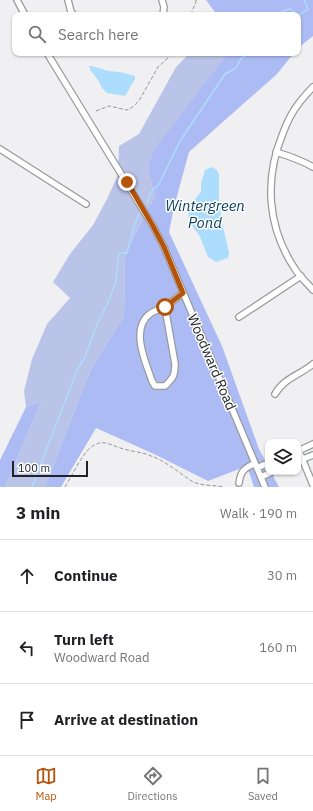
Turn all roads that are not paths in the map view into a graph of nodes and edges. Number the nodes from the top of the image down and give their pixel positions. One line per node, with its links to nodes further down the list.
1 (17, 0): 4 (street)
2 (68, 0): 5 (street)
3 (162, 0): 6 (street)
4 (23, 12)
5 (71, 12)
6 (163, 12)
7 (49, 56): 15 (street, Woodward Road)
8 (313, 87): 10 (street)
9 (0, 148): 12 (street)
10 (276, 152): 11 (street); 13 (street)
11 (313, 167)
12 (86, 204)
13 (301, 276): 14 (street); 17 (street)
14 (313, 290)
15 (183, 293): 16 (street); 26 (street, Woodward Road)
16 (165, 307): 16 (street)
17 (239, 317)
18 (313, 364): 19 (street)
19 (275, 394)
20 (313, 444): 21 (street)
21 (301, 450)
22 (313, 455): 23 (street)
23 (301, 460)
24 (301, 462): 30 (street)
25 (265, 464): 26 (street)
26 (256, 465): 28 (street, Woodward Road); 29 (street)
27 (265, 475): 28 (street)
28 (261, 477): 31 (street, Woodward Road)
29 (239, 483)
30 (313, 485)
31 (265, 487)

